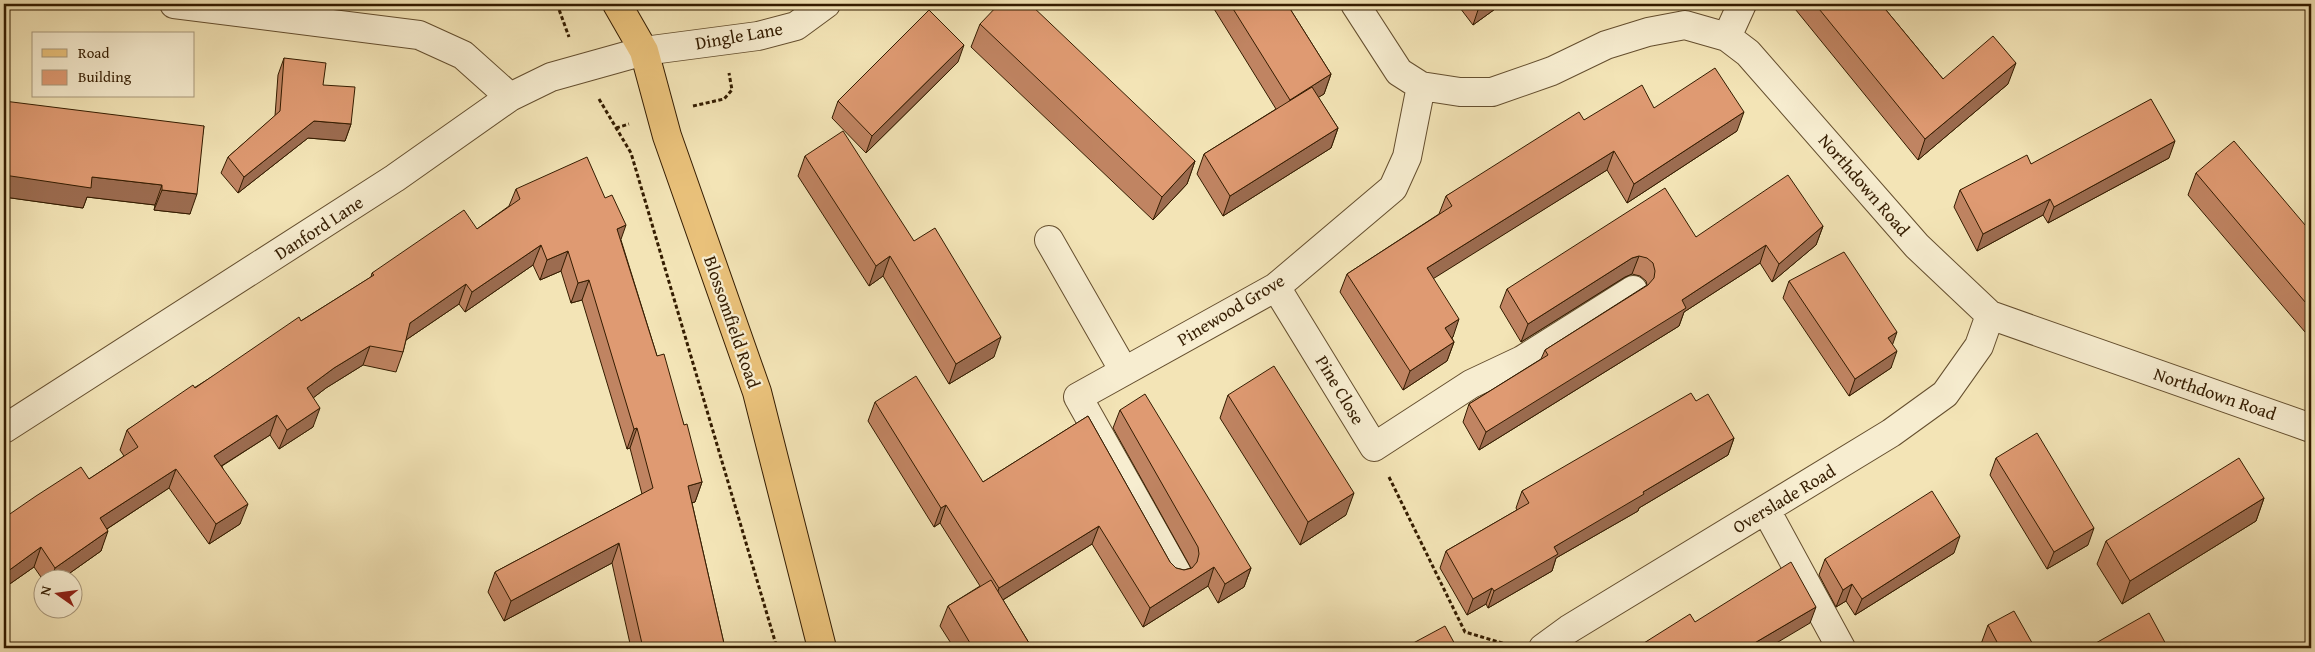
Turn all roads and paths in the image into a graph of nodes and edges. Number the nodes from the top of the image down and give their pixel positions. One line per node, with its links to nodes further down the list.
1 (174, 4): 10 (street)
2 (618, 4): 7 (main road, Blossomfield Road)
3 (826, 4): 7 (street, Dingle Lane)
4 (1355, 4): 9 (street, Northdown Road)
5 (1742, 4): 6 (street)
6 (1727, 37): 9 (street, Northdown Road); 14 (street, Northdown Road)
7 (644, 51): 8 (street, Danford Lane); 23 (main road, Blossomfield Road)
8 (580, 68): 10 (street, Danford Lane); 22 (path)
9 (1421, 86): 12 (street, Pinewood Grove)
10 (510, 97): 17 (street, Danford Lane)
11 (1049, 240): 15 (street)
12 (1276, 287): 15 (street, Pinewood Grove); 18 (street, Pine Close)
13 (1633, 290): 18 (street)
14 (1990, 315): 16 (street, Northdown Road); 19 (street, Overslade Road)
15 (1124, 371): 20 (street, Pinewood Grove)
16 (2311, 428)
17 (4, 429)
18 (1374, 446): 21 (path)
19 (1766, 510): 24 (street, Overslade Road); 25 (street)
20 (1177, 573)
21 (1512, 646)
22 (777, 648)
23 (822, 648)
24 (1543, 648)
25 (1841, 648)

